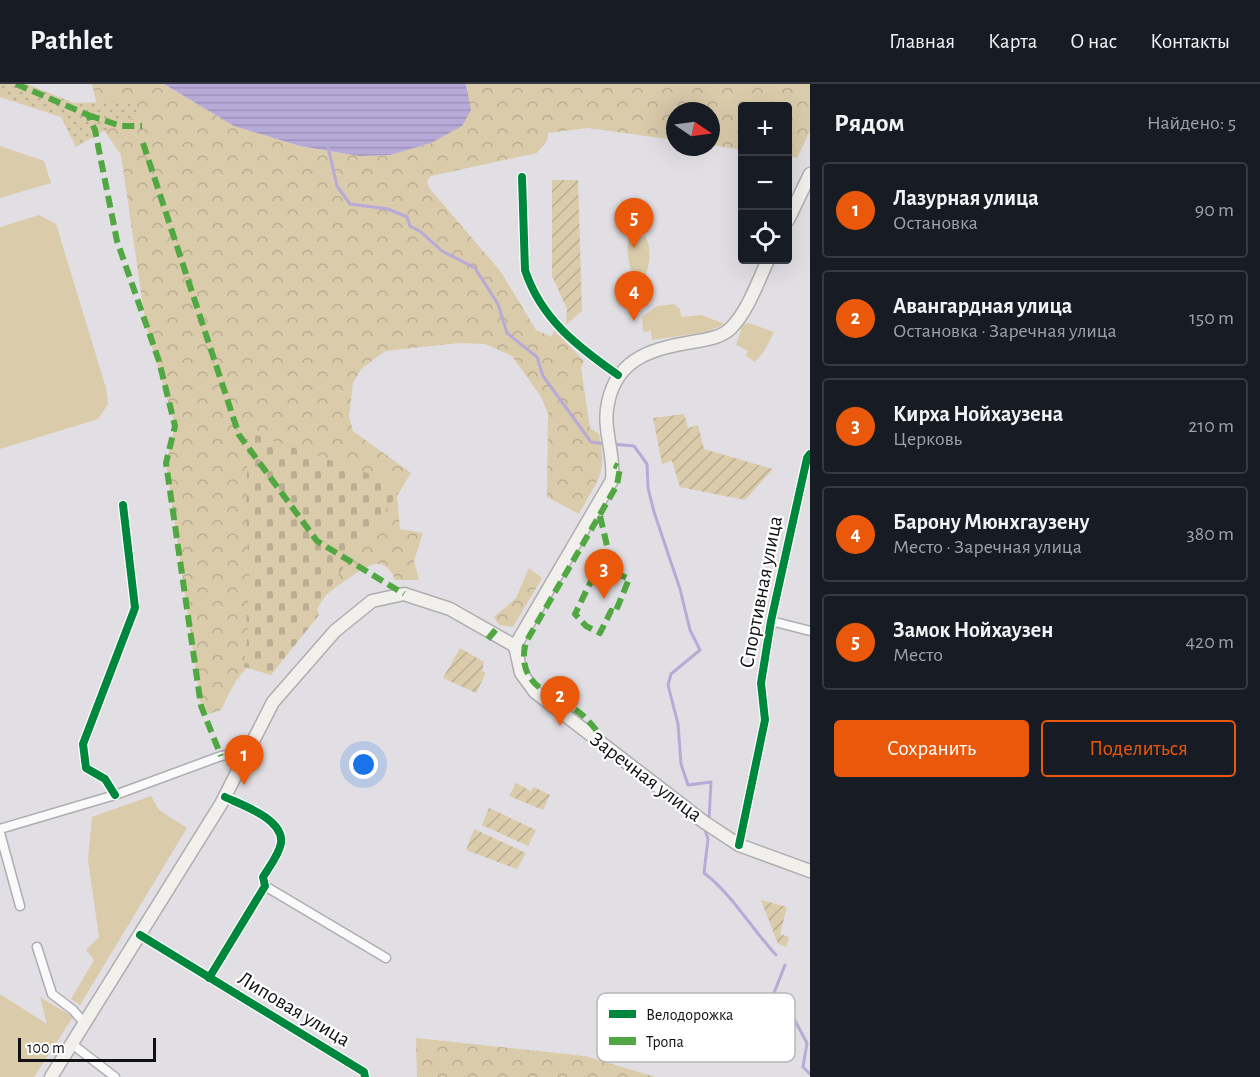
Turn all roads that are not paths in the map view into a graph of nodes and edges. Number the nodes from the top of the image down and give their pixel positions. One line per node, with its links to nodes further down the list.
1 (810, 174): 3 (main road)
2 (522, 177): 5 (street)
3 (792, 212)
4 (766, 264): 5 (main road)
5 (618, 375): 10 (main road)
6 (810, 454): 8 (street, Спортивная улица)
7 (123, 505): 12 (street)
8 (771, 621): 9 (street); 16 (street, Спортивная улица)
9 (810, 631)
10 (514, 646): 11 (main road); 16 (main road, Заречная улица)
11 (243, 758): 12 (street); 13 (main road)
12 (115, 795): 14 (street)
13 (225, 797): 18 (street); 20 (main road)
14 (0, 829)
15 (0, 833): 19 (street)
16 (739, 845): 17 (main road, Заречная улица)
17 (810, 871)
18 (265, 886): 22 (street); 23 (street)
19 (20, 906)
20 (140, 935): 23 (street, Липовая улица); 24 (main road)
21 (37, 946): 24 (street)
22 (386, 958)
23 (208, 978): 28 (street, Липовая улица)
24 (85, 1024): 25 (main road)
25 (72, 1044): 26 (main road); 27 (street)
26 (51, 1077)
27 (115, 1077)
28 (365, 1077)

